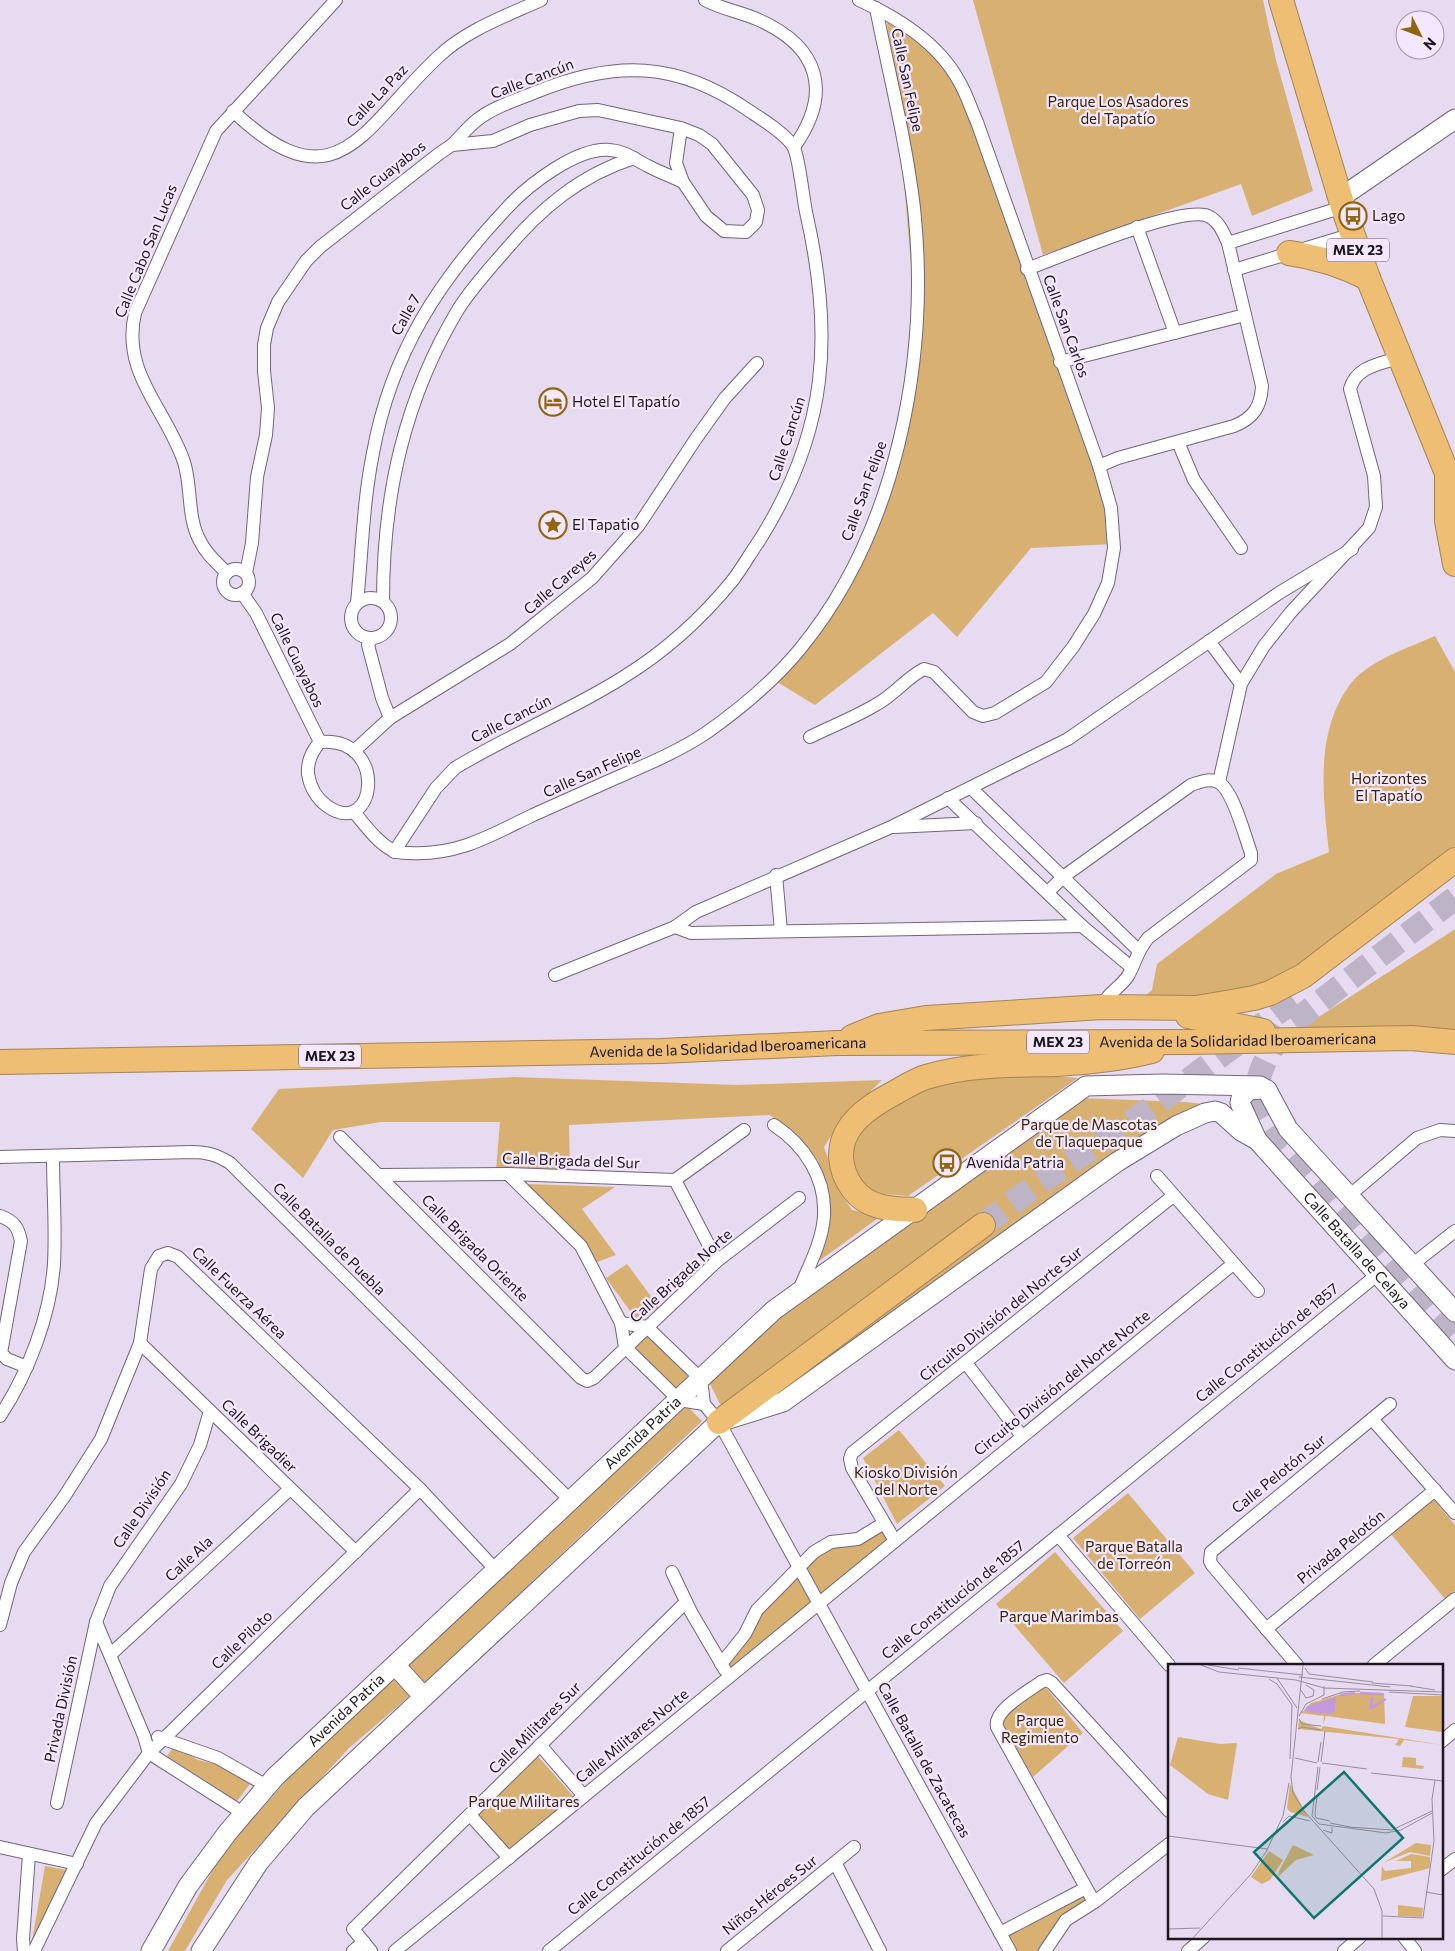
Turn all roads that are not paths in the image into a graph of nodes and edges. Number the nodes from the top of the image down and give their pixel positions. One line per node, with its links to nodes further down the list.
1 (336, 0): 7 (street, Calle Cabo San Lucas)
2 (541, 0): 7 (street, Calle La Paz)
3 (705, 0): 11 (street)
4 (859, 0): 6 (street)
5 (1281, 0): 14 (highway, MEX 23)
6 (876, 8): 19 (street, Calle San Carlos); 53 (street, Calle San Felipe)
7 (233, 111): 33 (street, Calle Cabo San Lucas)
8 (1455, 119): 14 (street)
9 (681, 128): 10 (street); 13 (street); 13 (street)
10 (452, 145): 11 (street, Calle Cancún); 34 (street, Calle Guayabos)
11 (794, 147): 53 (street, Calle Cancún)
12 (634, 158): 13 (street, Calle 7); 37 (street); 38 (street, Calle 7)
13 (683, 182)
14 (1342, 202): 16 (highway, MEX 23); 17 (street)
15 (1137, 228): 17 (street); 19 (street); 23 (street)
16 (1352, 234): 18 (street); 21 (highway, MEX 23)
17 (1228, 243): 20 (street)
18 (1289, 253): 20 (street); 21 (highway)
19 (1027, 269): 25 (street, Calle San Carlos)
20 (1234, 270): 22 (street)
21 (1368, 278): 24 (highway, MEX 23)
22 (1245, 315): 23 (street); 27 (street)
23 (1175, 333): 25 (street)
24 (1401, 357): 29 (highway, MEX 23); 31 (street)
25 (1060, 362): 28 (street, Calle San Carlos)
26 (757, 363): 43 (street, Calle Careyes)
27 (1178, 442): 28 (street); 30 (street)
28 (1099, 466): 44 (street, Calle San Carlos)
29 (1451, 483): 32 (highway)
30 (1241, 548)
31 (1352, 549): 36 (street); 39 (street)
32 (1455, 564)
33 (227, 573): 34 (street); 35 (street)
34 (246, 573): 35 (street)
35 (242, 593): 45 (street, Calle Guayabos)
36 (1280, 593): 39 (street); 41 (street)
37 (383, 601): 38 (street); 40 (street)
38 (357, 603): 40 (street)
39 (1291, 612): 42 (street)
40 (371, 639): 43 (street)
41 (1209, 641): 42 (street); 48 (street)
42 (1241, 684): 47 (street)
43 (390, 718): 46 (street, Calle Careyes)
44 (810, 737)
45 (320, 742): 46 (street); 50 (street)
46 (354, 751): 50 (street)
47 (1219, 782): 56 (street); 61 (street)
48 (971, 788): 49 (street); 56 (street)
49 (948, 798): 51 (street); 52 (street)
50 (354, 812): 53 (street)
51 (976, 823): 52 (street); 57 (street)
52 (888, 828): 55 (street)
53 (394, 852)
54 (1455, 860): 65 (highway)
55 (776, 875): 59 (street); 60 (street)
56 (1063, 877): 57 (street); 61 (street)
57 (1048, 892): 58 (street)
58 (1082, 926): 60 (street); 62 (street)
59 (675, 927): 60 (street); 63 (street)
60 (781, 931)
61 (1138, 950): 62 (street)
62 (1131, 967): 64 (street)
63 (554, 975)
64 (1102, 1007): 65 (highway); 69 (highway)
65 (1149, 1009): 66 (highway)
66 (1309, 1040): 67 (highway, Avenida de la Solidaridad Iberoamericana / MEX 23); 68 (highway, Avenida de la Solidaridad Iberoamericana / MEX 23)
67 (1186, 1042): 69 (highway, Avenida de la Solidaridad Iberoamericana / MEX 23); 86 (highway)
68 (1455, 1042)
69 (838, 1043): 70 (highway, Avenida de la Solidaridad Iberoamericana / MEX 23)
70 (0, 1062)
71 (1267, 1090): 76 (street); 83 (street); 86 (street, Avenida Patria)
72 (774, 1125): 95 (street)
73 (744, 1130): 82 (street)
74 (1455, 1131): 83 (street)
75 (340, 1136): 80 (street, Calle Brigada Oriente)
76 (1257, 1140): 93 (street, Calle Batalla de Celaya); 109 (street)
77 (53, 1156): 78 (street, Calle Batalla de Puebla); 103 (street); 116 (street, Calle Batalla de Puebla)
78 (0, 1157)
79 (508, 1174): 80 (street, Calle Brigada del Sur); 82 (street, Calle Brigada del Sur); 97 (street)
80 (381, 1175): 105 (street, Calle Brigada Oriente)
81 (1157, 1176): 84 (street)
82 (675, 1180): 90 (street)
83 (1350, 1195): 92 (street)
84 (1173, 1196): 91 (street); 102 (street, Circuito División del Norte Sur)
85 (799, 1198): 90 (street, Calle Brigada Norte)
86 (915, 1210): 95 (street, Avenida Patria)
87 (0, 1216): 103 (street)
88 (983, 1226): 109 (highway)
89 (1455, 1231): 92 (street)
90 (717, 1261): 98 (street, Calle Brigada Norte)
91 (1232, 1264): 94 (street); 112 (street, Circuito División del Norte Norte)
92 (1413, 1264): 96 (street)
93 (1378, 1274): 101 (street, Calle Batalla de Celaya); 119 (street, Calle Constitución de 1857)
94 (1258, 1291)
95 (798, 1294): 104 (street, Avenida Patria)
96 (1455, 1312)
97 (621, 1323): 98 (street); 100 (street)
98 (647, 1327): 100 (street, Calle Brigada Norte); 104 (street)
99 (140, 1343): 108 (street, Calle Brigadier); 114 (street, Calle Fuerza Aérea); 129 (street, Calle Fuerza Aérea)
100 (626, 1347): 105 (street, Calle Brigada Norte); 106 (street)
101 (1455, 1360)
102 (966, 1363): 112 (street); 118 (street, Circuito División del Norte Sur)
103 (27, 1367): 110 (street)
104 (701, 1379): 106 (street, Avenida Patria); 109 (street, Calle Batalla de Zacatecas)
105 (587, 1381)
106 (679, 1400): 109 (street); 116 (street, Avenida Patria)
107 (1390, 1404): 111 (street, Calle Pelotón Sur)
108 (210, 1411): 113 (street, Calle Brigadier); 128 (street, Calle División)
109 (712, 1413): 123 (street, Calle Batalla de Zacatecas); 139 (street)
110 (0, 1416)
111 (1372, 1419): 115 (street); 130 (street, Calle Pelotón Sur)
112 (1022, 1436): 120 (street, Circuito División del Norte Norte)
113 (290, 1488): 121 (street, Calle Brigadier); 131 (street, Calle Ala)
114 (420, 1489): 121 (street, Calle Piloto); 122 (street, Calle Fuerza Aérea)
115 (1435, 1490): 117 (street); 130 (street, Privada Pelotón)
116 (571, 1501): 122 (street, Avenida Patria)
117 (1455, 1513)
118 (884, 1523): 120 (street); 123 (street)
119 (1058, 1535): 134 (street); 138 (street, Calle Constitución de 1857)
120 (894, 1541): 127 (street, Circuito División del Norte Norte)
121 (356, 1552): 142 (street, Calle Piloto)
122 (495, 1569): 132 (street, Avenida Patria)
123 (799, 1570): 127 (street, Calle Batalla de Zacatecas); 133 (street)
124 (672, 1572): 126 (street)
125 (1455, 1599): 136 (street)
126 (686, 1602): 133 (street); 144 (street, Calle Militares Sur)
127 (819, 1603): 137 (street, Calle Militares Norte); 138 (street, Calle Batalla de Zacatecas)
128 (96, 1622): 131 (street); 148 (street, Privada División)
129 (0, 1625)
130 (1266, 1629): 135 (street)
131 (110, 1654): 141 (street)
132 (395, 1664): 139 (street); 146 (street, Avenida Patria)
133 (721, 1664): 137 (street)
134 (1168, 1664)
135 (1296, 1664)
136 (1375, 1664)
137 (730, 1676): 147 (street, Calle Militares Norte)
138 (867, 1691): 163 (street, Calle Batalla de Zacatecas); 174 (street, Calle Constitución de 1857)
139 (424, 1697): 171 (street)
140 (1455, 1730): 143 (street)
141 (144, 1736): 142 (street); 145 (street)
142 (164, 1737): 145 (street, Calle Piloto); 146 (street)
143 (1442, 1741)
144 (540, 1745): 147 (street); 151 (street, Calle Militares Sur)
145 (149, 1753): 150 (street); 158 (street, Calle Piloto)
146 (267, 1786): 150 (street, Avenida Patria)
147 (584, 1796): 156 (street, Calle Militares Norte)
148 (57, 1803)
149 (1168, 1810): 161 (street)
150 (243, 1813): 170 (street, Avenida Patria)
151 (470, 1815): 156 (street); 167 (street, Calle Militares Sur)
152 (1168, 1845): 162 (street)
153 (0, 1847): 155 (street)
154 (854, 1848): 159 (street, Niños Héroes Sur)
155 (30, 1854): 158 (street); 168 (street)
156 (509, 1858): 173 (street, Calle Militares Norte)
157 (1455, 1859): 160 (street)
158 (77, 1864): 169 (street, Calle Piloto)
159 (833, 1864): 175 (street, Niños Héroes Sur); 176 (street)
160 (1442, 1869)
161 (1086, 1888): 162 (street); 163 (street)
162 (1094, 1902): 178 (street)
163 (1000, 1933): 177 (street, Calle Batalla de Zacatecas)
164 (1203, 1938): 179 (street)
165 (1359, 1938): 180 (street)
166 (1405, 1938): 181 (street)
167 (367, 1946): 172 (street, Calle Militares Sur)
168 (24, 1951)
169 (34, 1951)
170 (151, 1951)
171 (202, 1951)
172 (353, 1951)
173 (395, 1951)
174 (549, 1951)
175 (727, 1951)
176 (880, 1951)
177 (1010, 1951)
178 (1045, 1951)
179 (1188, 1951)
180 (1344, 1951)
181 (1415, 1951)

